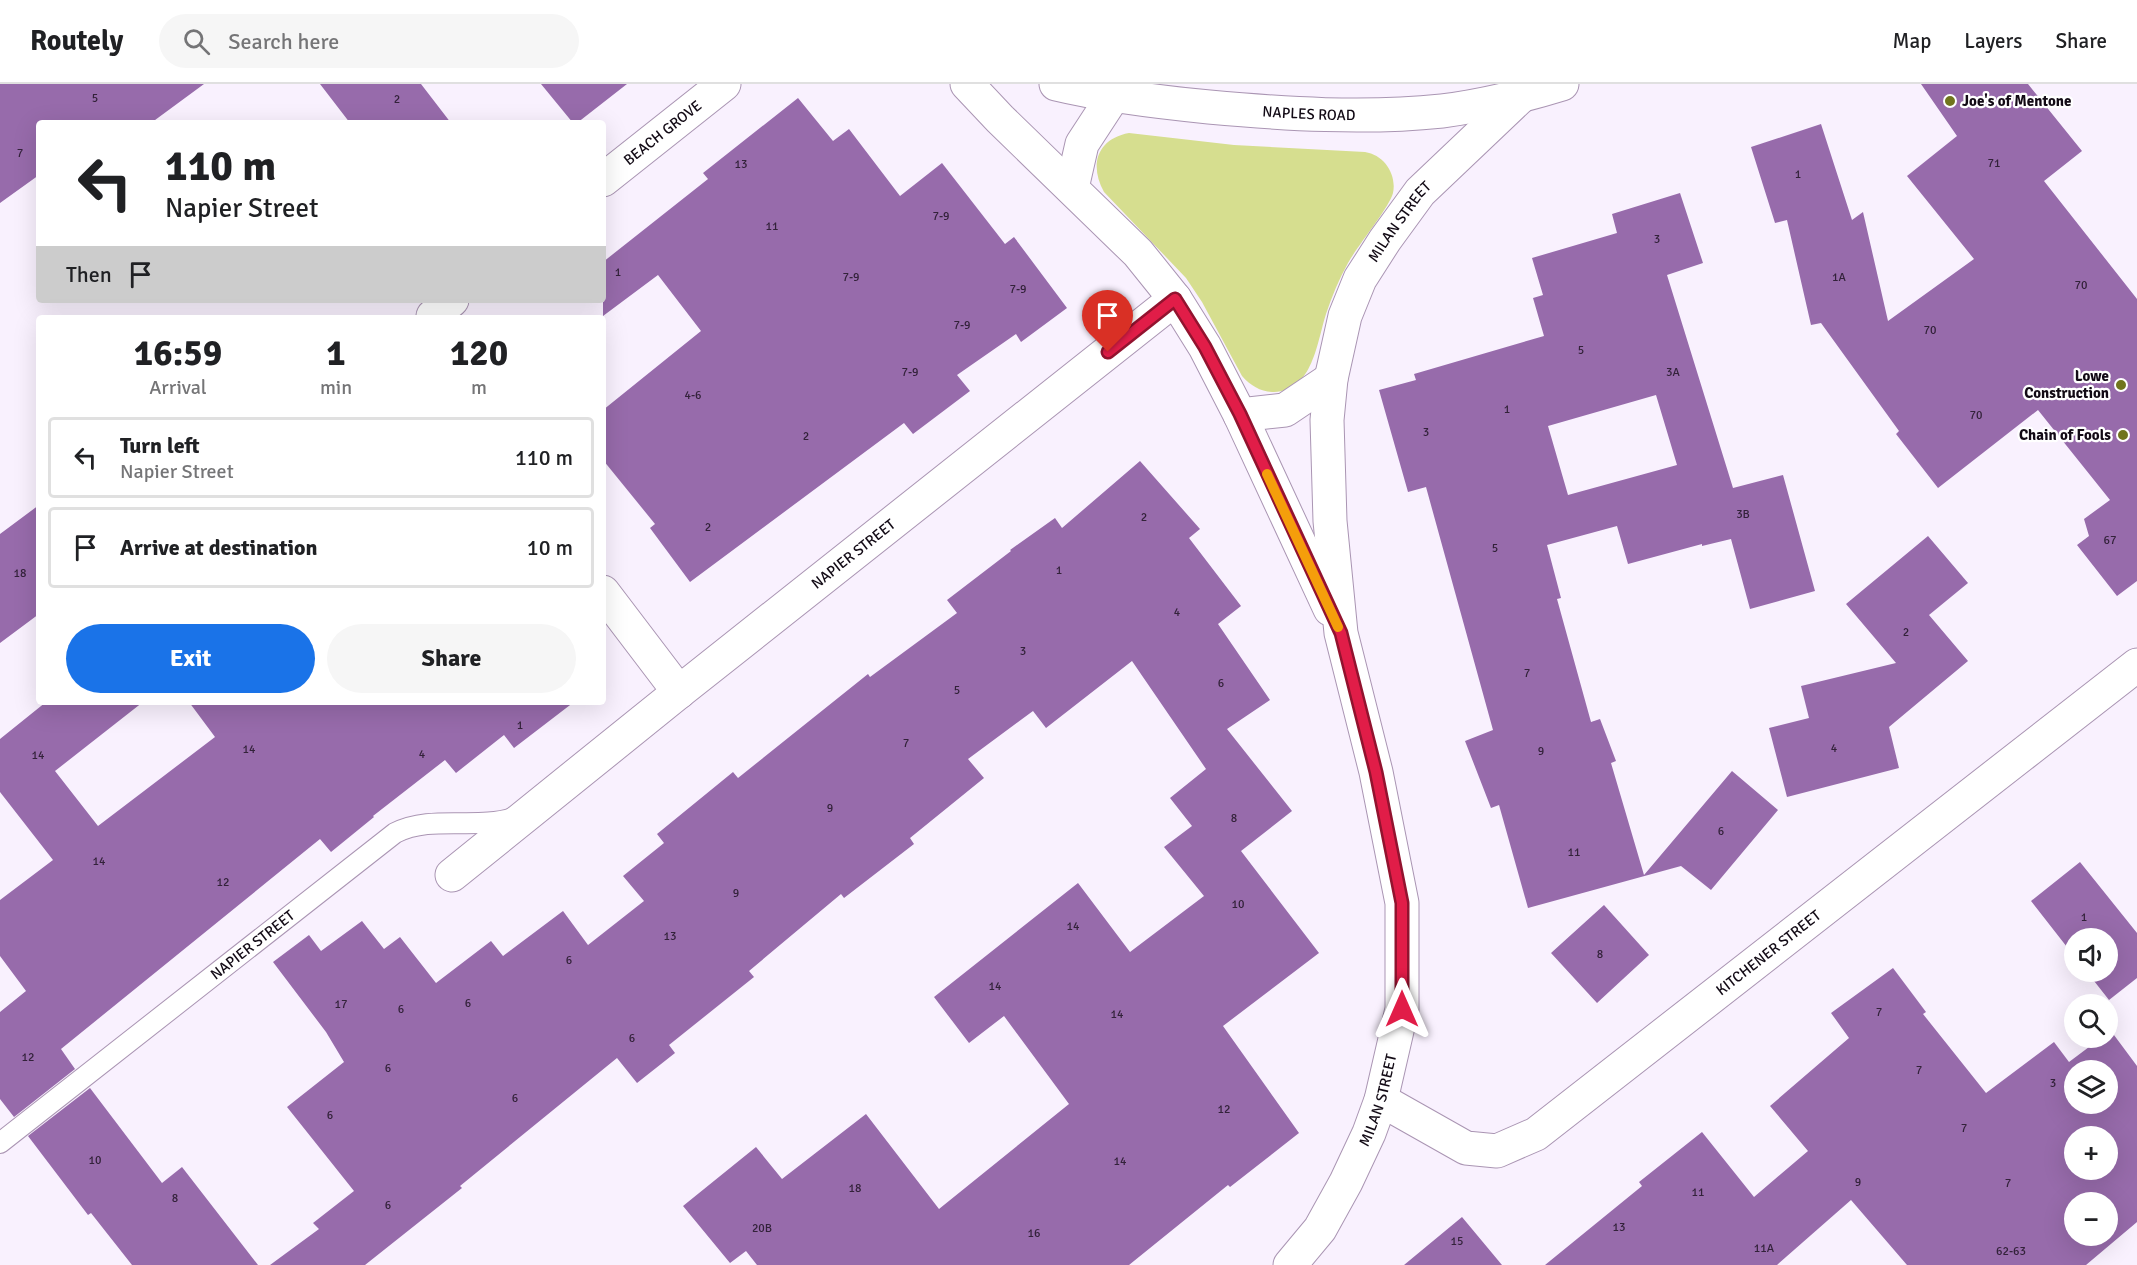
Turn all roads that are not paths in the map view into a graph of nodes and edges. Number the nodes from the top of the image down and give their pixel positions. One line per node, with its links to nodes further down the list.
1 (724, 84): 7 (street, BEACH GROVE)
2 (967, 84): 8 (street, MILAN STREET)
3 (1056, 84): 5 (street, NAPLES ROAD)
4 (1562, 84): 6 (street, NAPLES ROAD)
5 (1114, 95): 6 (street, NAPLES ROAD); 8 (street)
6 (1520, 97): 10 (street, MILAN STREET)
7 (606, 178)
8 (1072, 188): 9 (street, MILAN STREET)
9 (1175, 299): 11 (street, MILAN STREET); 15 (street, NAPIER STREET)
10 (1331, 379): 11 (street); 13 (street, MILAN STREET)
11 (1240, 414): 13 (street, MILAN STREET)
12 (606, 596): 15 (street)
13 (1341, 633): 18 (street, MILAN STREET)
14 (2137, 665): 18 (street, KITCHENER STREET)
15 (679, 692): 16 (street, NAPIER STREET)
16 (532, 810): 17 (street, NAPIER STREET); 19 (lane, NAPIER STREET)
17 (453, 875)
18 (1381, 1100): 20 (street, MILAN STREET)
19 (0, 1143)
20 (1290, 1265)

